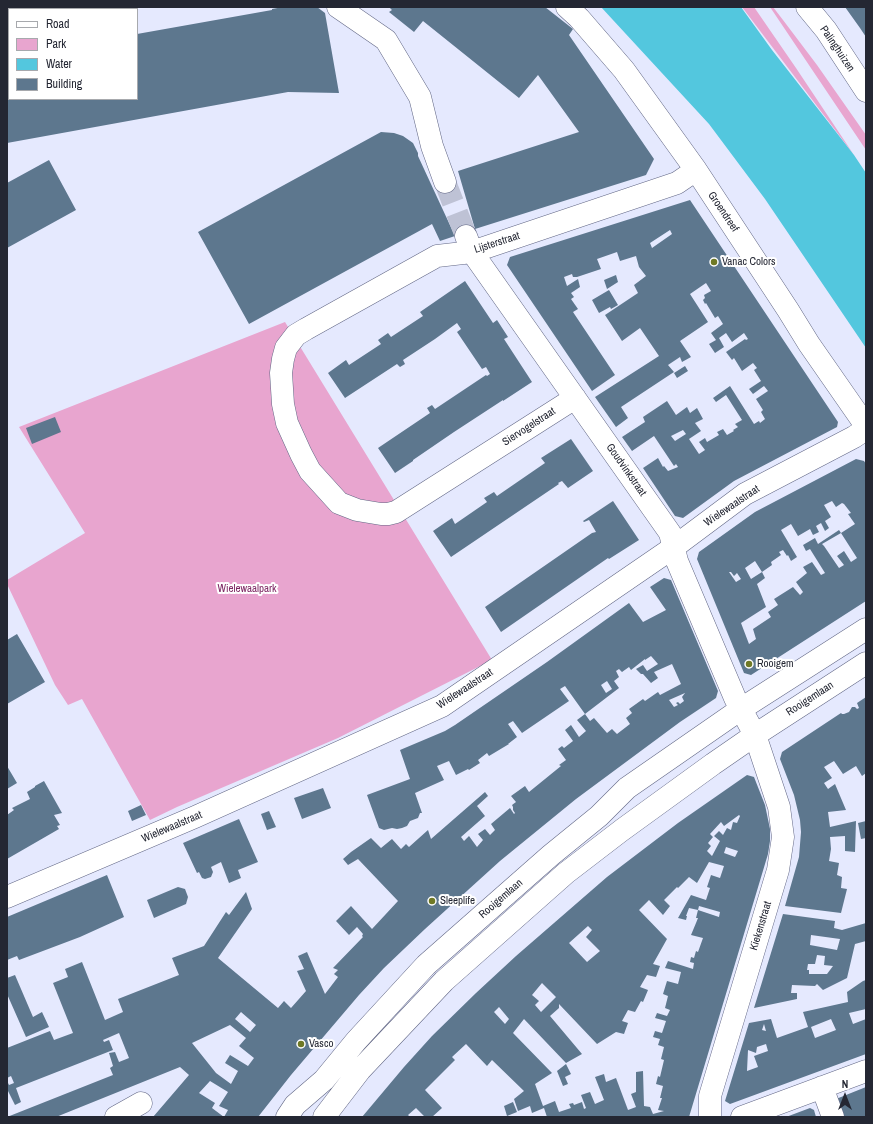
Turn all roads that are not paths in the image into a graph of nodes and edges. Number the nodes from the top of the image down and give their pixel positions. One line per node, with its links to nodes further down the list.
1 (338, 7): 6 (street)
2 (567, 7): 5 (street, Groendreef)
3 (807, 7): 4 (street, Palinghuizen)
4 (866, 91)
5 (696, 170): 7 (street, Lijsterstraat); 9 (street, Groendreef)
6 (445, 182)
7 (469, 244): 8 (street, Goudvinkstraat); 10 (street, Lijsterstraat)
8 (575, 398): 10 (street, Siervogelstraat); 11 (street, Goudvinkstraat)
9 (866, 428): 11 (street, Wielewaalstraat)
10 (484, 456)
11 (674, 547): 14 (street, Goudvinkstraat); 16 (street, Wielewaalstraat)
12 (866, 629): 14 (street, Rooigemlaan)
13 (866, 663): 15 (street, Rooigemlaan)
14 (741, 709): 15 (street); 21 (street, Rooigemlaan)
15 (755, 735): 22 (street, Rooigemlaan); 23 (street, Kiekenstraat)
16 (7, 897)
17 (866, 1071): 18 (street)
18 (822, 1087): 24 (street); 25 (street)
19 (141, 1103): 20 (street)
20 (116, 1117)
21 (287, 1117)
22 (324, 1117)
23 (710, 1117)
24 (742, 1117)
25 (833, 1117)

